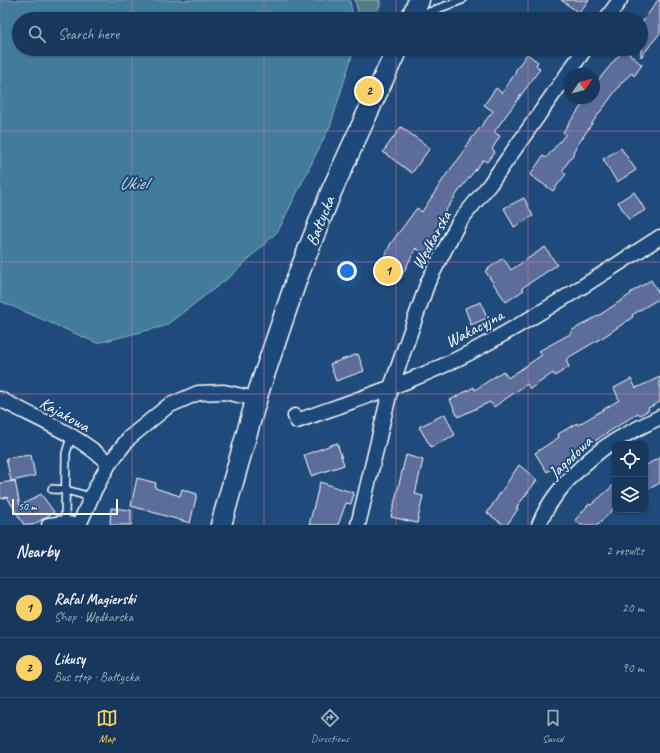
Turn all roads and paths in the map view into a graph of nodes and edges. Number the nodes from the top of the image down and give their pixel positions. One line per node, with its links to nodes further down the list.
1 (419, 0): 4 (main road)
2 (462, 0): 5 (lane)
3 (620, 0): 6 (street)
4 (414, 12)
5 (430, 12)
6 (611, 12)
7 (394, 56): 12 (main road, Bałtycka)
8 (581, 56): 10 (street, Wędkarska)
9 (660, 237): 10 (street, Wakacyjna)
10 (391, 387): 13 (street, Wakacyjna); 24 (street, Wędkarska)
11 (0, 399): 15 (street, Kajakowa)
12 (256, 399): 16 (street); 23 (main road, Bałtycka)
13 (295, 416)
14 (660, 417): 25 (street, Jagodowa)
15 (71, 436): 16 (street, Kajakowa); 18 (lane)
16 (109, 464): 19 (street)
17 (52, 489): 18 (lane)
18 (66, 490): 19 (lane); 20 (lane)
19 (91, 497): 22 (street)
20 (70, 524): 21 (street)
21 (49, 525)
22 (80, 525)
23 (221, 525)
24 (358, 525)
25 (539, 525)

